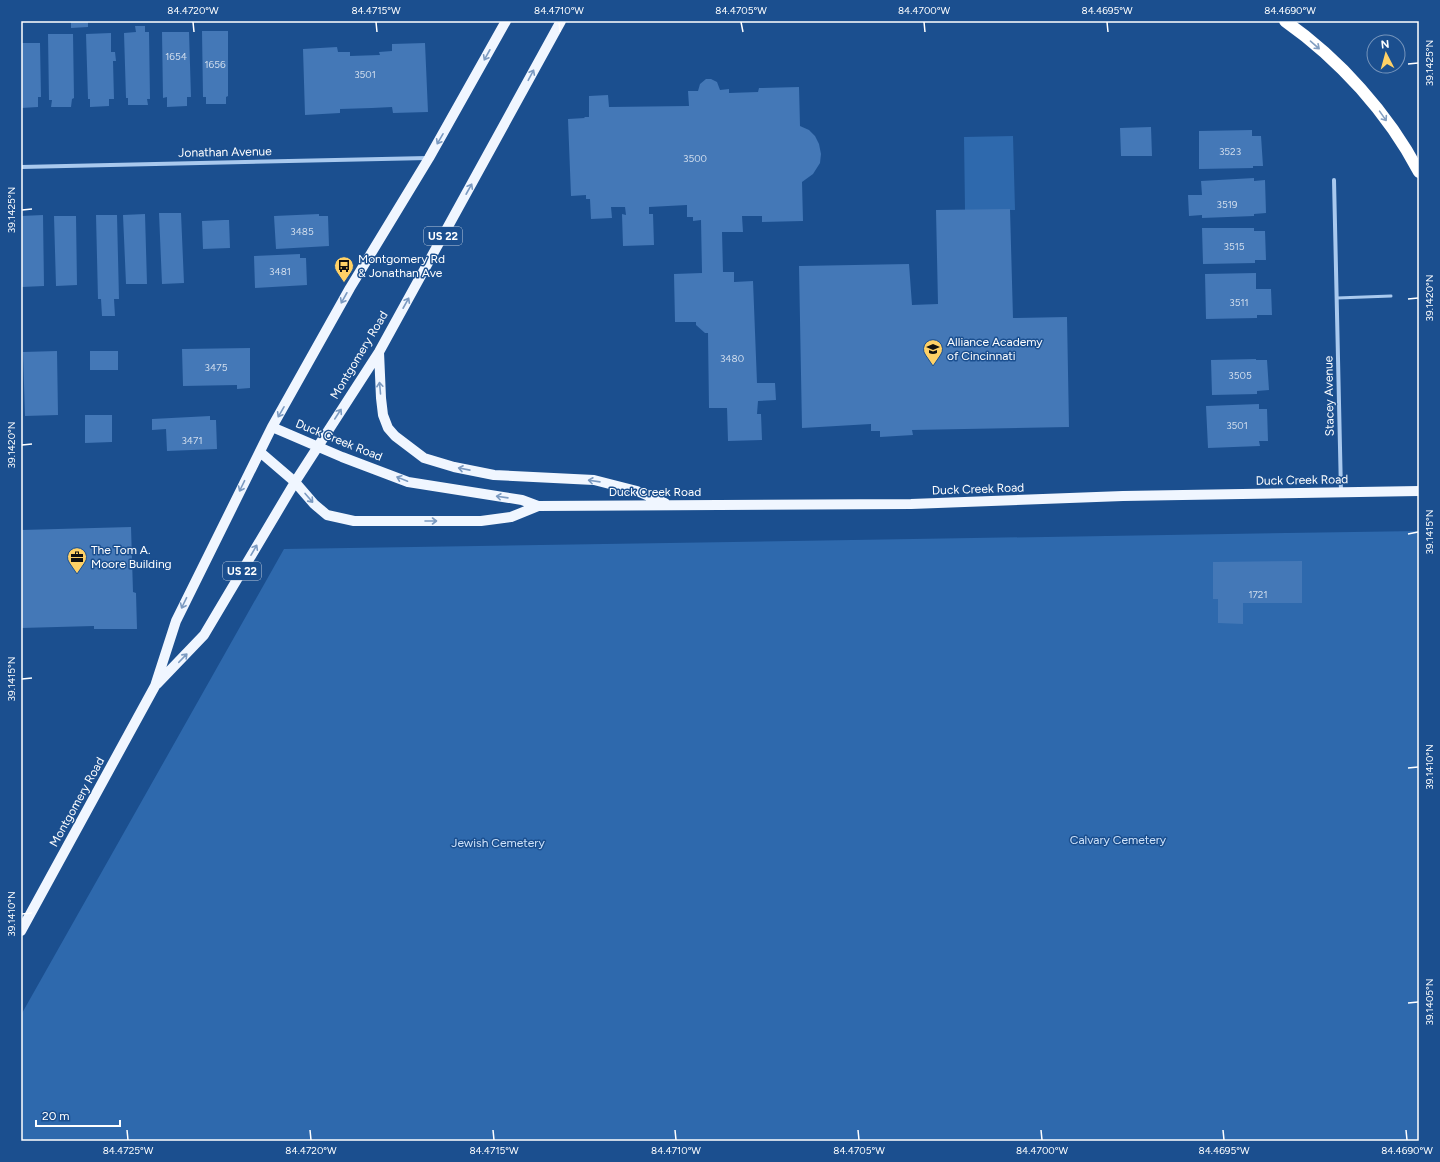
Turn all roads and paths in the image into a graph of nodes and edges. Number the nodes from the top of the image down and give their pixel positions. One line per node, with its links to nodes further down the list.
1 (506, 21): 4 (main road, Montgomery Road / US 22, one-way to 4)
2 (560, 21): 10 (main road, Montgomery Road / US 22, one-way to 2)
3 (1285, 21): 6 (highway, one-way to 6)
4 (429, 158): 5 (street, Jonathan Avenue); 11 (main road, Montgomery Road / US 22, one-way to 11)
5 (21, 167)
6 (1419, 172)
7 (1334, 180): 9 (street, Stacey Avenue)
8 (1391, 296): 9 (lane)
9 (1337, 298): 16 (street, Stacey Avenue)
10 (379, 352): 12 (main road, Montgomery Road / US 22, one-way to 10); 17 (main road, one-way to 10)
11 (272, 427): 12 (main road, Duck Creek Road); 13 (main road, Montgomery Road / US 22)
12 (317, 446): 14 (main road, Montgomery Road / US 22); 18 (main road, Duck Creek Road, one-way to 12)
13 (260, 452): 14 (main road, Duck Creek Road); 19 (main road, Montgomery Road / US 22, one-way to 19)
14 (295, 482): 18 (main road, Duck Creek Road, one-way to 18); 19 (main road, Montgomery Road / US 22, one-way to 14)
15 (1419, 491): 16 (main road, Duck Creek Road)
16 (1341, 493): 17 (main road, Duck Creek Road)
17 (671, 505): 18 (main road, Duck Creek Road)
18 (538, 506)
19 (155, 686): 20 (main road, Montgomery Road / US 22)
20 (21, 931)

